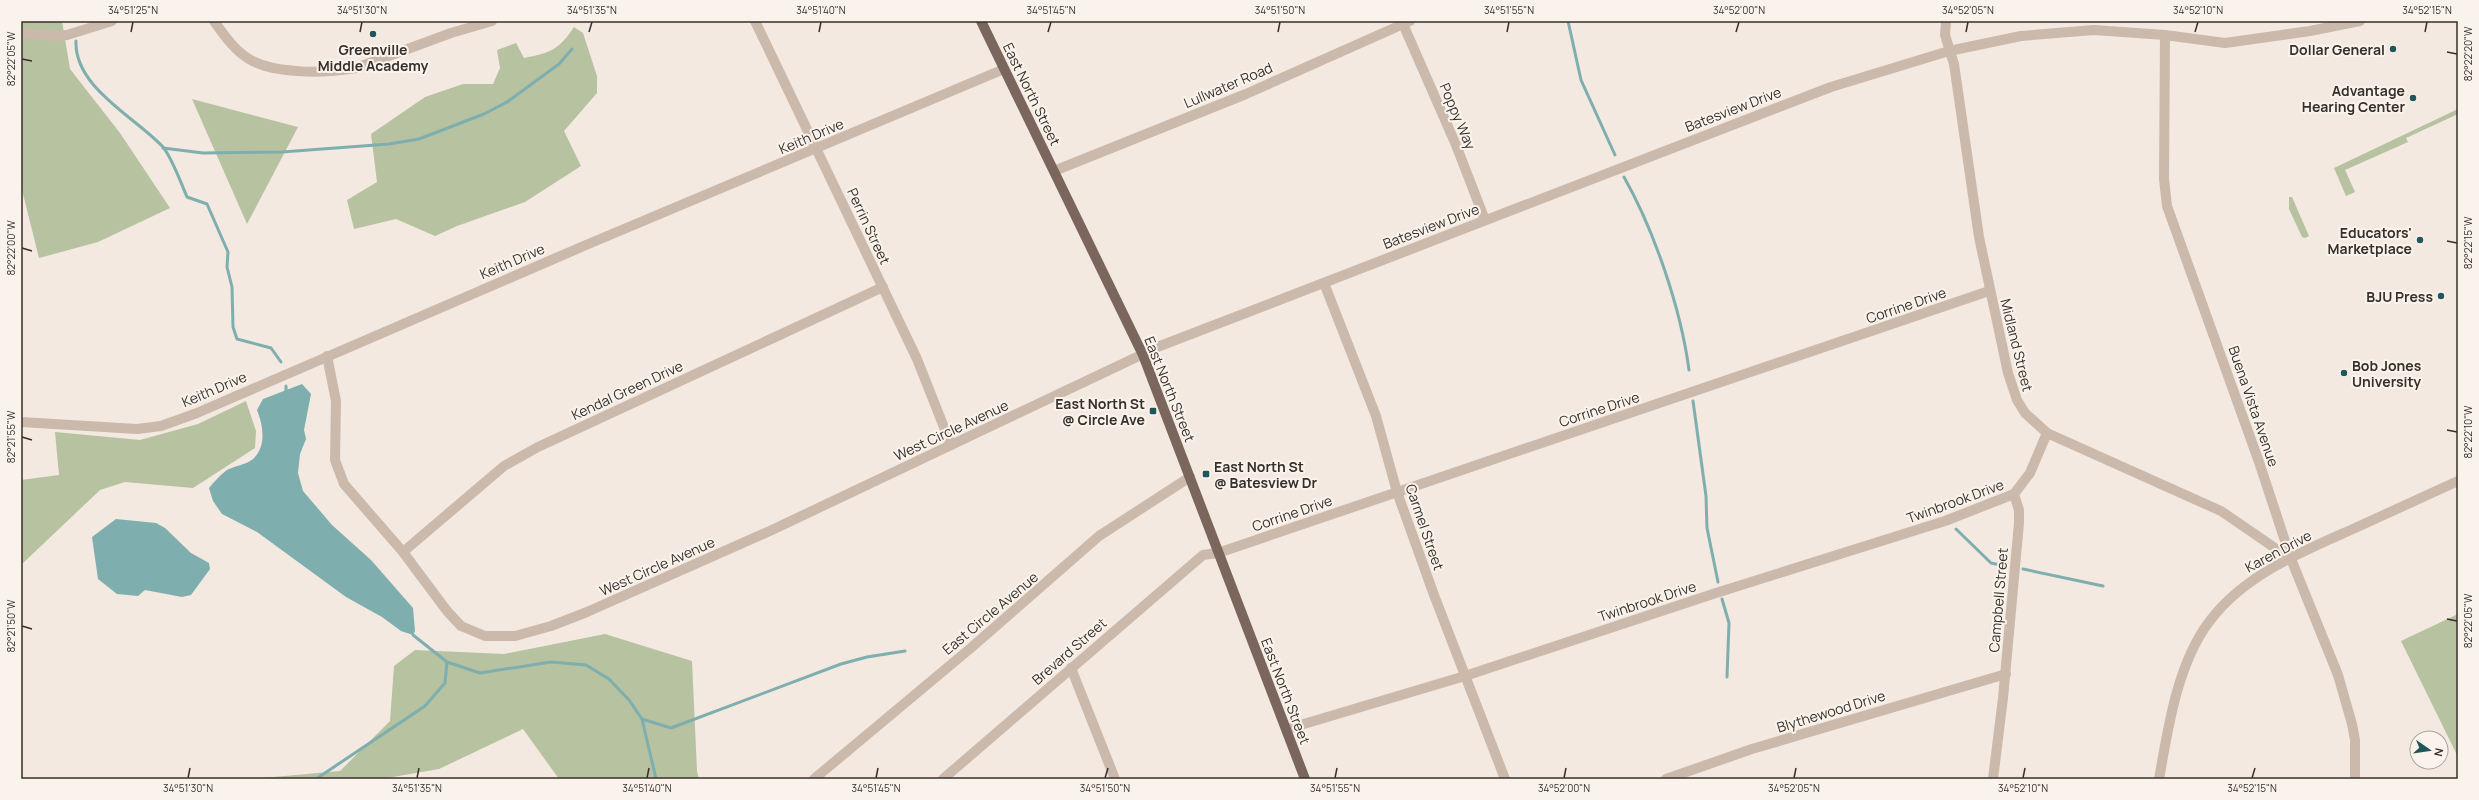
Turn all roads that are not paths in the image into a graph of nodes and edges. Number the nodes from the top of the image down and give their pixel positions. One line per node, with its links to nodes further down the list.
1 (112, 21): 9 (street)
2 (214, 21): 3 (street)
3 (492, 21)
4 (755, 21): 13 (street, Perrin Street)
5 (981, 21): 12 (main road, East North Street)
6 (1946, 21): 11 (street, Midland Street)
7 (2360, 21): 10 (street, Batesview Drive)
8 (1407, 23): 14 (street, Lullwater Road); 15 (street, Poppy Way)
9 (21, 33)
10 (2165, 36): 11 (street, Batesview Drive); 30 (street, Buena Vista Avenue)
11 (1948, 51): 15 (street, Batesview Drive); 18 (street, Midland Street)
12 (1004, 69): 13 (street, Keith Drive); 14 (main road, East North Street)
13 (816, 149): 17 (street, Perrin Street); 20 (street, Keith Drive)
14 (1054, 171): 19 (main road, East North Street)
15 (1485, 220): 16 (street, Batesview Drive)
16 (1324, 283): 19 (street, Batesview Drive); 26 (street, Carmel Street)
17 (883, 287): 23 (street, Perrin Street); 28 (street, Kendal Green Drive)
18 (1989, 291): 22 (street, Midland Street); 26 (street, Corrine Drive)
19 (1143, 355): 23 (street, West Circle Avenue); 24 (main road, East North Street)
20 (327, 356): 21 (street, Keith Drive); 28 (street, West Circle Avenue)
21 (21, 422)
22 (2047, 433): 27 (street); 30 (street, Midland Street)
23 (951, 445): 28 (street, West Circle Avenue)
24 (1190, 478): 29 (main road, East North Street); 35 (street, East Circle Avenue)
25 (2458, 481): 30 (street, Karen Drive)
26 (1397, 492): 29 (street, Corrine Drive); 33 (street, Carmel Street)
27 (2014, 494): 32 (street, Campbell Street); 33 (street, Twinbrook Drive)
28 (404, 552)
29 (1218, 553): 31 (street, Brevard Street); 34 (main road, East North Street)
30 (2291, 559): 42 (street, Karen Drive); 43 (street, Buena Vista Avenue)
31 (1071, 668): 36 (street, Brevard Street); 37 (street)
32 (2006, 674): 40 (street, Blythewood Drive); 41 (street, Campbell Street)
33 (1465, 676): 34 (street, Twinbrook Drive); 39 (street, Carmel Street)
34 (1287, 729): 38 (main road, East North Street)
35 (814, 779)
36 (943, 779)
37 (1115, 779)
38 (1305, 779)
39 (1505, 779)
40 (1666, 779)
41 (1993, 779)
42 (2159, 779)
43 (2355, 779)

